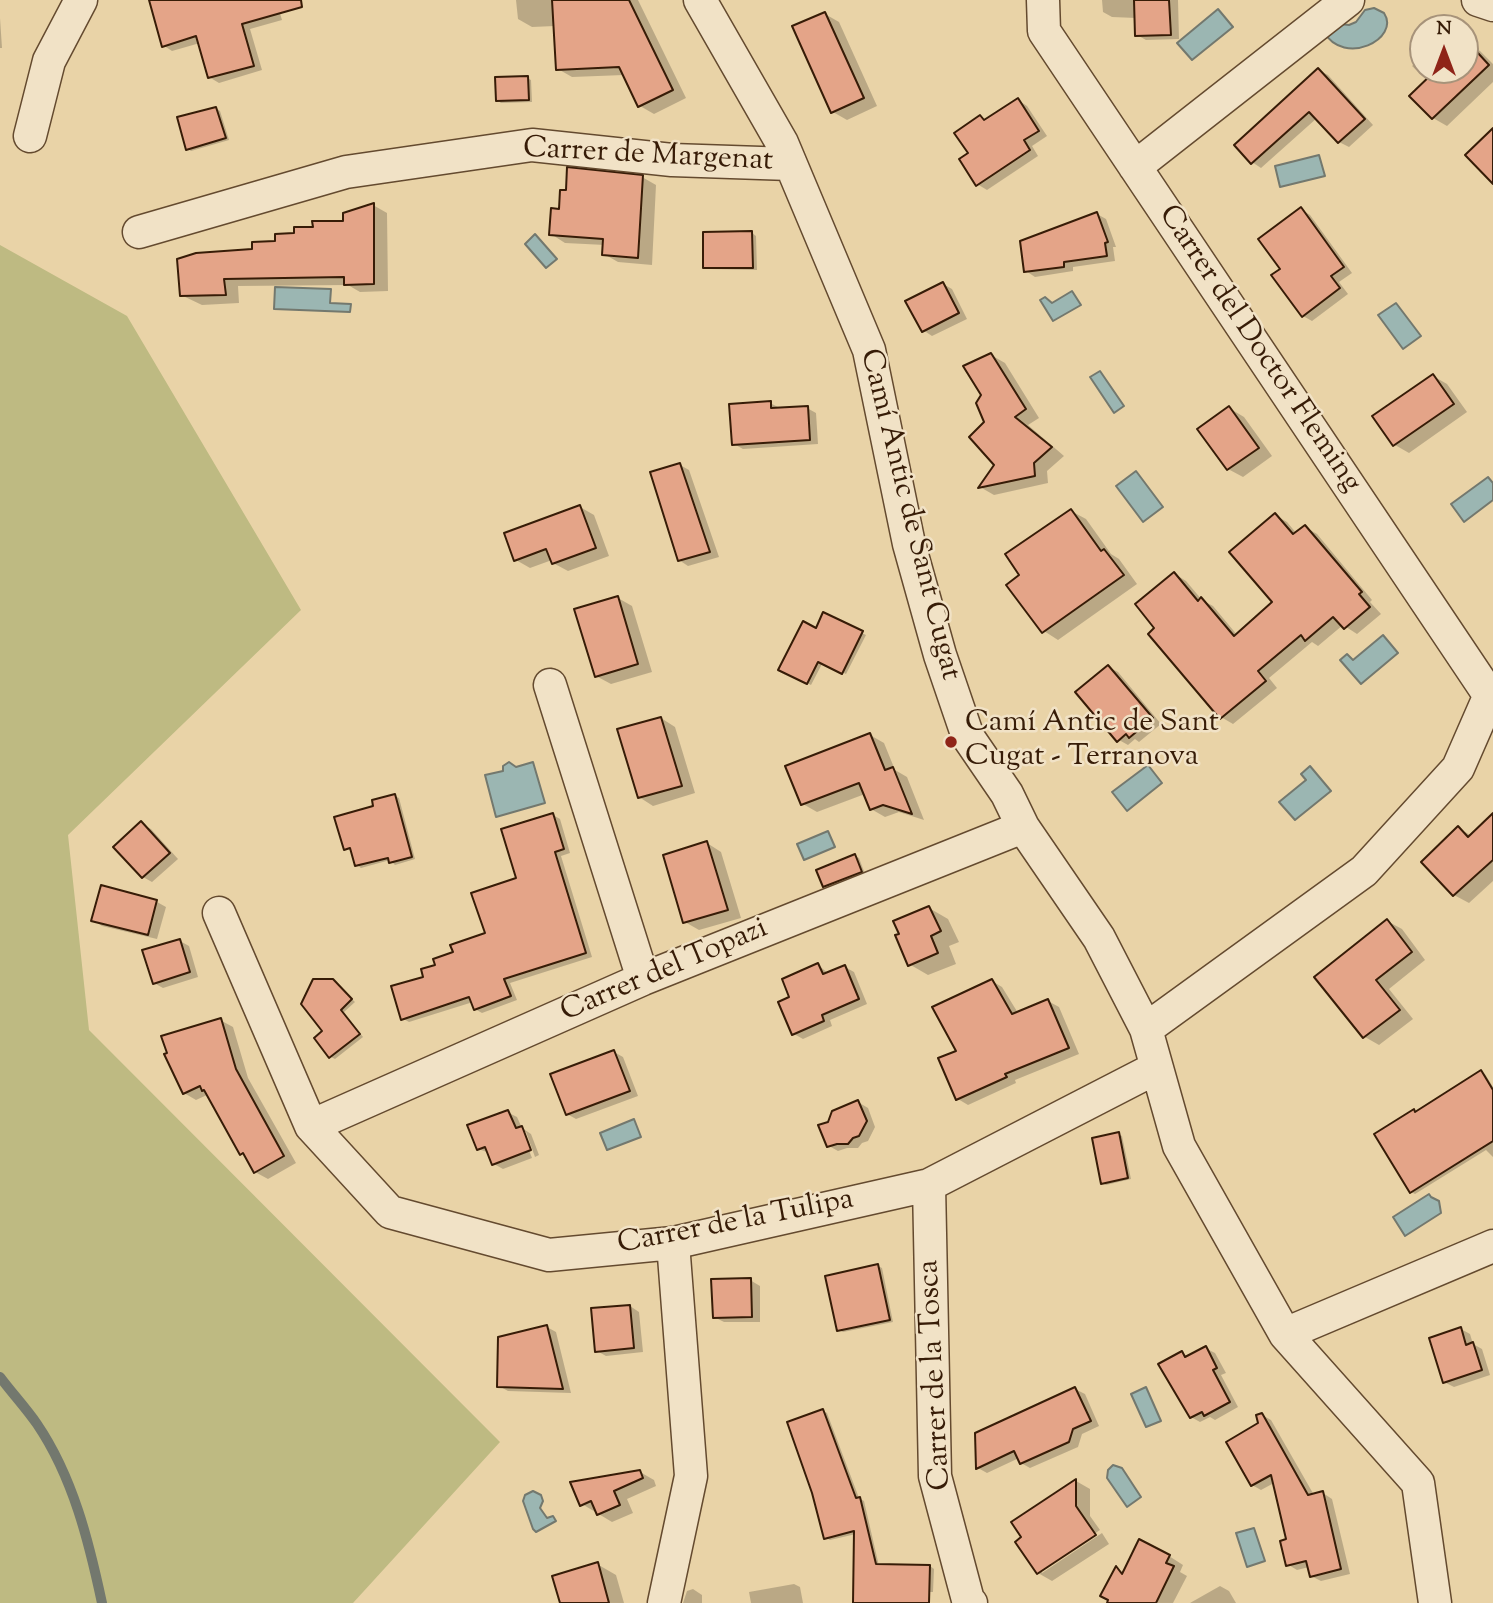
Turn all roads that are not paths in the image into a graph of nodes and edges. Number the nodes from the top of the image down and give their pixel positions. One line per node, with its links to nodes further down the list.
1 (81, 0): 7 (street)
2 (700, 0): 8 (street, Camí Antic de Sant Cugat)
3 (1043, 0): 9 (street, Carrer del Doctor Fleming)
4 (1348, 0): 9 (street)
5 (1478, 0): 6 (street)
6 (1493, 5)
7 (30, 136)
8 (790, 164): 10 (street, Carrer de Margenat); 13 (street, Camí Antic de Sant Cugat)
9 (1135, 167): 12 (street, Carrer del Doctor Fleming)
10 (139, 232)
11 (550, 685): 15 (street)
12 (1491, 692): 16 (street)
13 (1023, 827): 15 (street, Carrer del Topazi); 16 (street, Camí Antic de Sant Cugat)
14 (219, 913): 18 (street, Carrer de la Tulipa)
15 (643, 979): 18 (street, Carrer del Topazi)
16 (1146, 1029): 17 (street, Camí Antic de Sant Cugat)
17 (1156, 1068): 19 (street, Carrer de la Tulipa); 22 (street, Camí Antic de Sant Cugat)
18 (311, 1126): 20 (street, Carrer de la Tulipa)
19 (929, 1185): 20 (street, Carrer de la Tulipa); 24 (street, Carrer de la Tosca)
20 (673, 1243): 23 (street)
21 (1493, 1246): 22 (street)
22 (1285, 1334): 25 (street, Camí Antic de Sant Cugat)
23 (664, 1603)
24 (971, 1603)
25 (1435, 1603)

